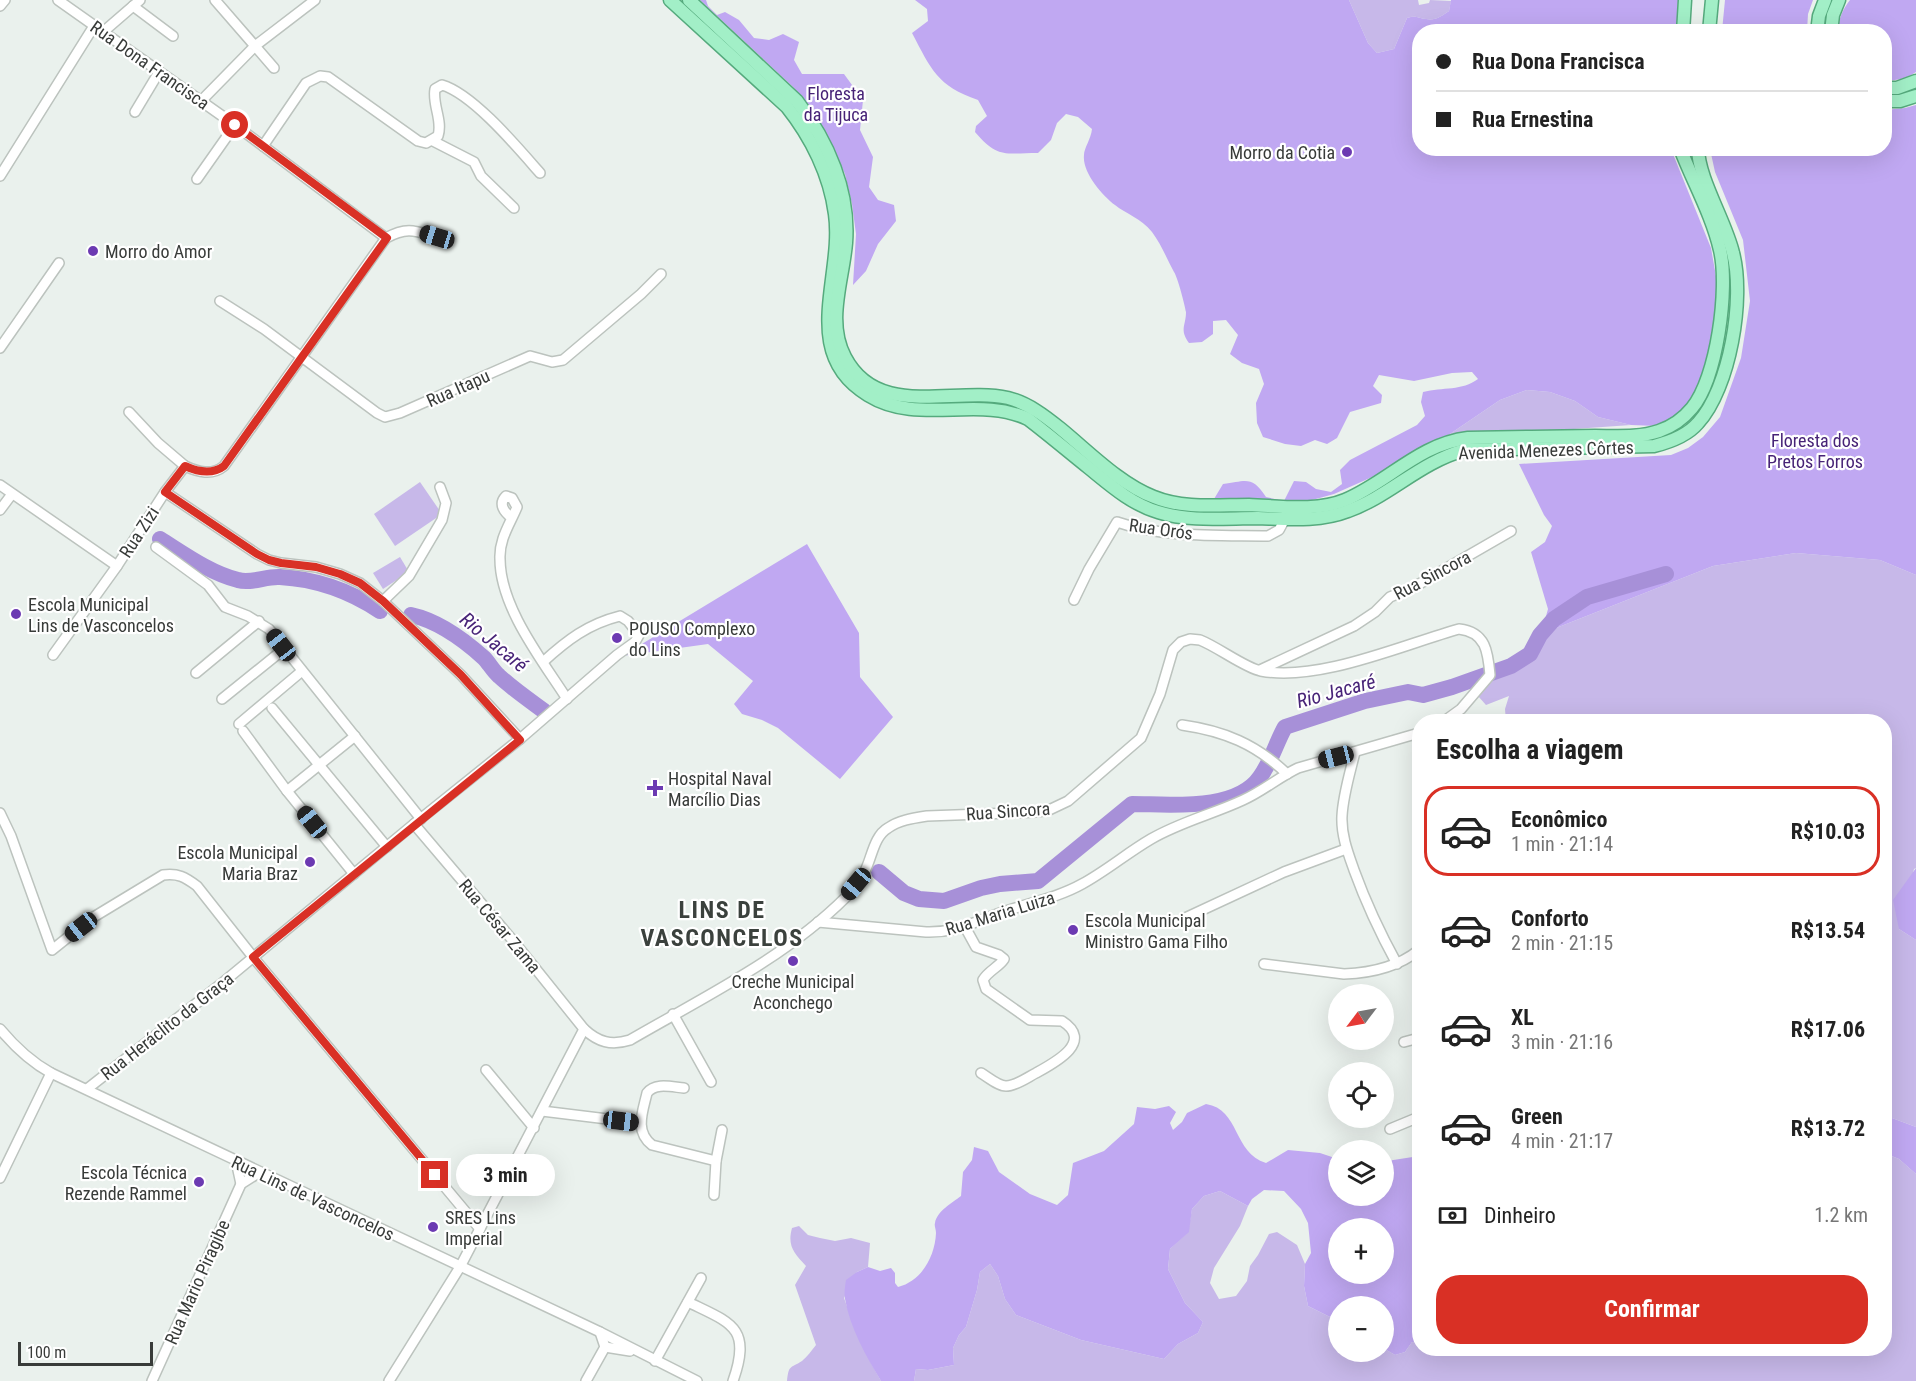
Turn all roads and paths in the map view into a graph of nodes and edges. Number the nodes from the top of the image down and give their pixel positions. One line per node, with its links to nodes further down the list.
1 (5, 0): 12 (street)
2 (58, 0): 17 (street, Rua Dona Francisca)
3 (215, 0): 20 (street)
4 (315, 0): 20 (street)
5 (670, 0): 53 (main road, Avenida Menezes Côrtes)
6 (689, 0): 32 (main road, Avenida Menezes Côrtes)
7 (1685, 0): 13 (main road)
8 (1712, 0): 14 (main road)
9 (1825, 0): 15 (main road)
10 (1839, 0): 16 (main road)
11 (137, 3): 18 (street); 19 (street)
12 (0, 6)
13 (1684, 24)
14 (1710, 24)
15 (1818, 24)
16 (1832, 24)
17 (94, 26): 18 (street, Rua Dona Francisca); 35 (street)
18 (103, 32): 22 (street, Rua Dona Francisca)
19 (173, 36)
20 (255, 46): 21 (street); 26 (street)
21 (274, 68)
22 (159, 72): 26 (street, Rua Dona Francisca); 28 (street)
23 (1916, 81): 24 (main road)
24 (1892, 88)
25 (1916, 96): 27 (main road)
26 (201, 101): 29 (street, Rua Dona Francisca)
27 (1892, 101)
28 (135, 112)
29 (235, 125): 31 (street, Rua Dona Francisca); 36 (street)
30 (433, 141): 31 (street); 34 (street); 37 (street)
31 (263, 146): 39 (street, Rua Dona Francisca)
32 (1683, 156)
33 (1700, 156): 53 (main road, Avenida Menezes Côrtes)
34 (540, 173)
35 (0, 176)
36 (197, 179)
37 (514, 208)
38 (437, 237): 39 (street)
39 (387, 238): 44 (street)
40 (59, 263): 43 (street)
41 (661, 274): 44 (street, Rua Itapu)
42 (220, 301): 44 (street)
43 (0, 348)
44 (300, 356): 46 (street)
45 (129, 412): 46 (street)
46 (185, 466): 49 (street, Rua Zizi)
47 (0, 485): 50 (street)
48 (440, 487): 58 (street)
49 (165, 492): 56 (street, Rua Zizi); 58 (street)
50 (12, 494): 51 (street); 56 (street)
51 (0, 510)
52 (512, 518): 62 (street)
53 (1285, 519): 57 (street, Rua Orós)
54 (1511, 531): 64 (street, Rua Sincora)
55 (156, 547): 59 (street)
56 (117, 566): 61 (street, Rua Zizi)
57 (1074, 600)
58 (383, 601): 73 (street)
59 (259, 621): 60 (street, Rua César Zama); 65 (street)
60 (284, 649): 63 (street, Rua César Zama); 66 (street)
61 (53, 655)
62 (543, 662): 67 (street); 67 (street, Rua Heráclito da Graça)
63 (302, 671): 72 (street, Rua César Zama); 77 (street)
64 (1259, 671): 69 (street, Rua Sincora); 84 (street, Rua Sincora)
65 (196, 673)
66 (222, 699)
67 (567, 699): 73 (street, Rua Heráclito da Graça)
68 (272, 708): 75 (street)
69 (1454, 714)
70 (1182, 725): 76 (street)
71 (1412, 735): 74 (street, Rua Maria Luiza)
72 (355, 736): 75 (street); 79 (street, Rua César Zama)
73 (520, 740): 79 (street, Rua Heráclito da Graça)
74 (1355, 752): 76 (street, Rua Maria Luiza); 81 (street)
75 (320, 765): 77 (street); 80 (street)
76 (1287, 774): 85 (street, Rua Maria Luiza)
77 (287, 791): 82 (street)
78 (0, 813): 87 (street)
79 (418, 822): 80 (street, Rua Heráclito da Graça); 92 (street, Rua César Zama)
80 (387, 847): 82 (street, Rua Heráclito da Graça)
81 (1346, 849): 83 (street); 89 (street)
82 (354, 874): 87 (street, Rua Heráclito da Graça)
83 (1185, 918)
84 (818, 922): 85 (street, Rua Maria Luiza); 90 (street)
85 (965, 927): 97 (street)
86 (1412, 954): 89 (street)
87 (253, 957): 100 (street, Rua Heráclito da Graça); 113 (street)
88 (1264, 964): 89 (street)
89 (1397, 964)
90 (673, 1014): 92 (street); 98 (street)
91 (0, 1029): 96 (street, Rua Lins de Vasconcelos)
92 (584, 1029): 101 (street)
93 (1412, 1040): 94 (street)
94 (1404, 1042)
95 (486, 1070): 104 (street)
96 (51, 1073): 100 (street, Rua Lins de Vasconcelos); 110 (street)
97 (981, 1073)
98 (711, 1082)
99 (684, 1088): 103 (street)
100 (87, 1089): 107 (street, Rua Lins de Vasconcelos)
101 (542, 1111): 103 (street); 104 (street)
102 (1412, 1120): 105 (street)
103 (640, 1123): 108 (street)
104 (534, 1128): 113 (street)
105 (1390, 1129)
106 (722, 1130): 108 (street)
107 (236, 1161): 109 (street, Rua Lins de Vasconcelos); 111 (street)
108 (716, 1161): 112 (street)
109 (260, 1172): 111 (street); 114 (street, Rua Lins de Vasconcelos)
110 (0, 1175)
111 (241, 1184): 121 (street, Rua Mario Piragibe)
112 (714, 1195)
113 (480, 1229): 114 (street)
114 (460, 1267): 117 (street, Rua Lins de Vasconcelos); 122 (street)
115 (701, 1278): 116 (street)
116 (688, 1302): 120 (street); 125 (street)
117 (600, 1332): 118 (street); 119 (street, Rua Lins de Vasconcelos)
118 (605, 1347): 119 (street, Rua Lins de Vasconcelos); 123 (street)
119 (636, 1351): 120 (street, Rua Lins de Vasconcelos)
120 (656, 1361): 124 (street, Rua Lins de Vasconcelos)
121 (152, 1381)
122 (389, 1381)
123 (586, 1381)
124 (697, 1381)
125 (733, 1381)

